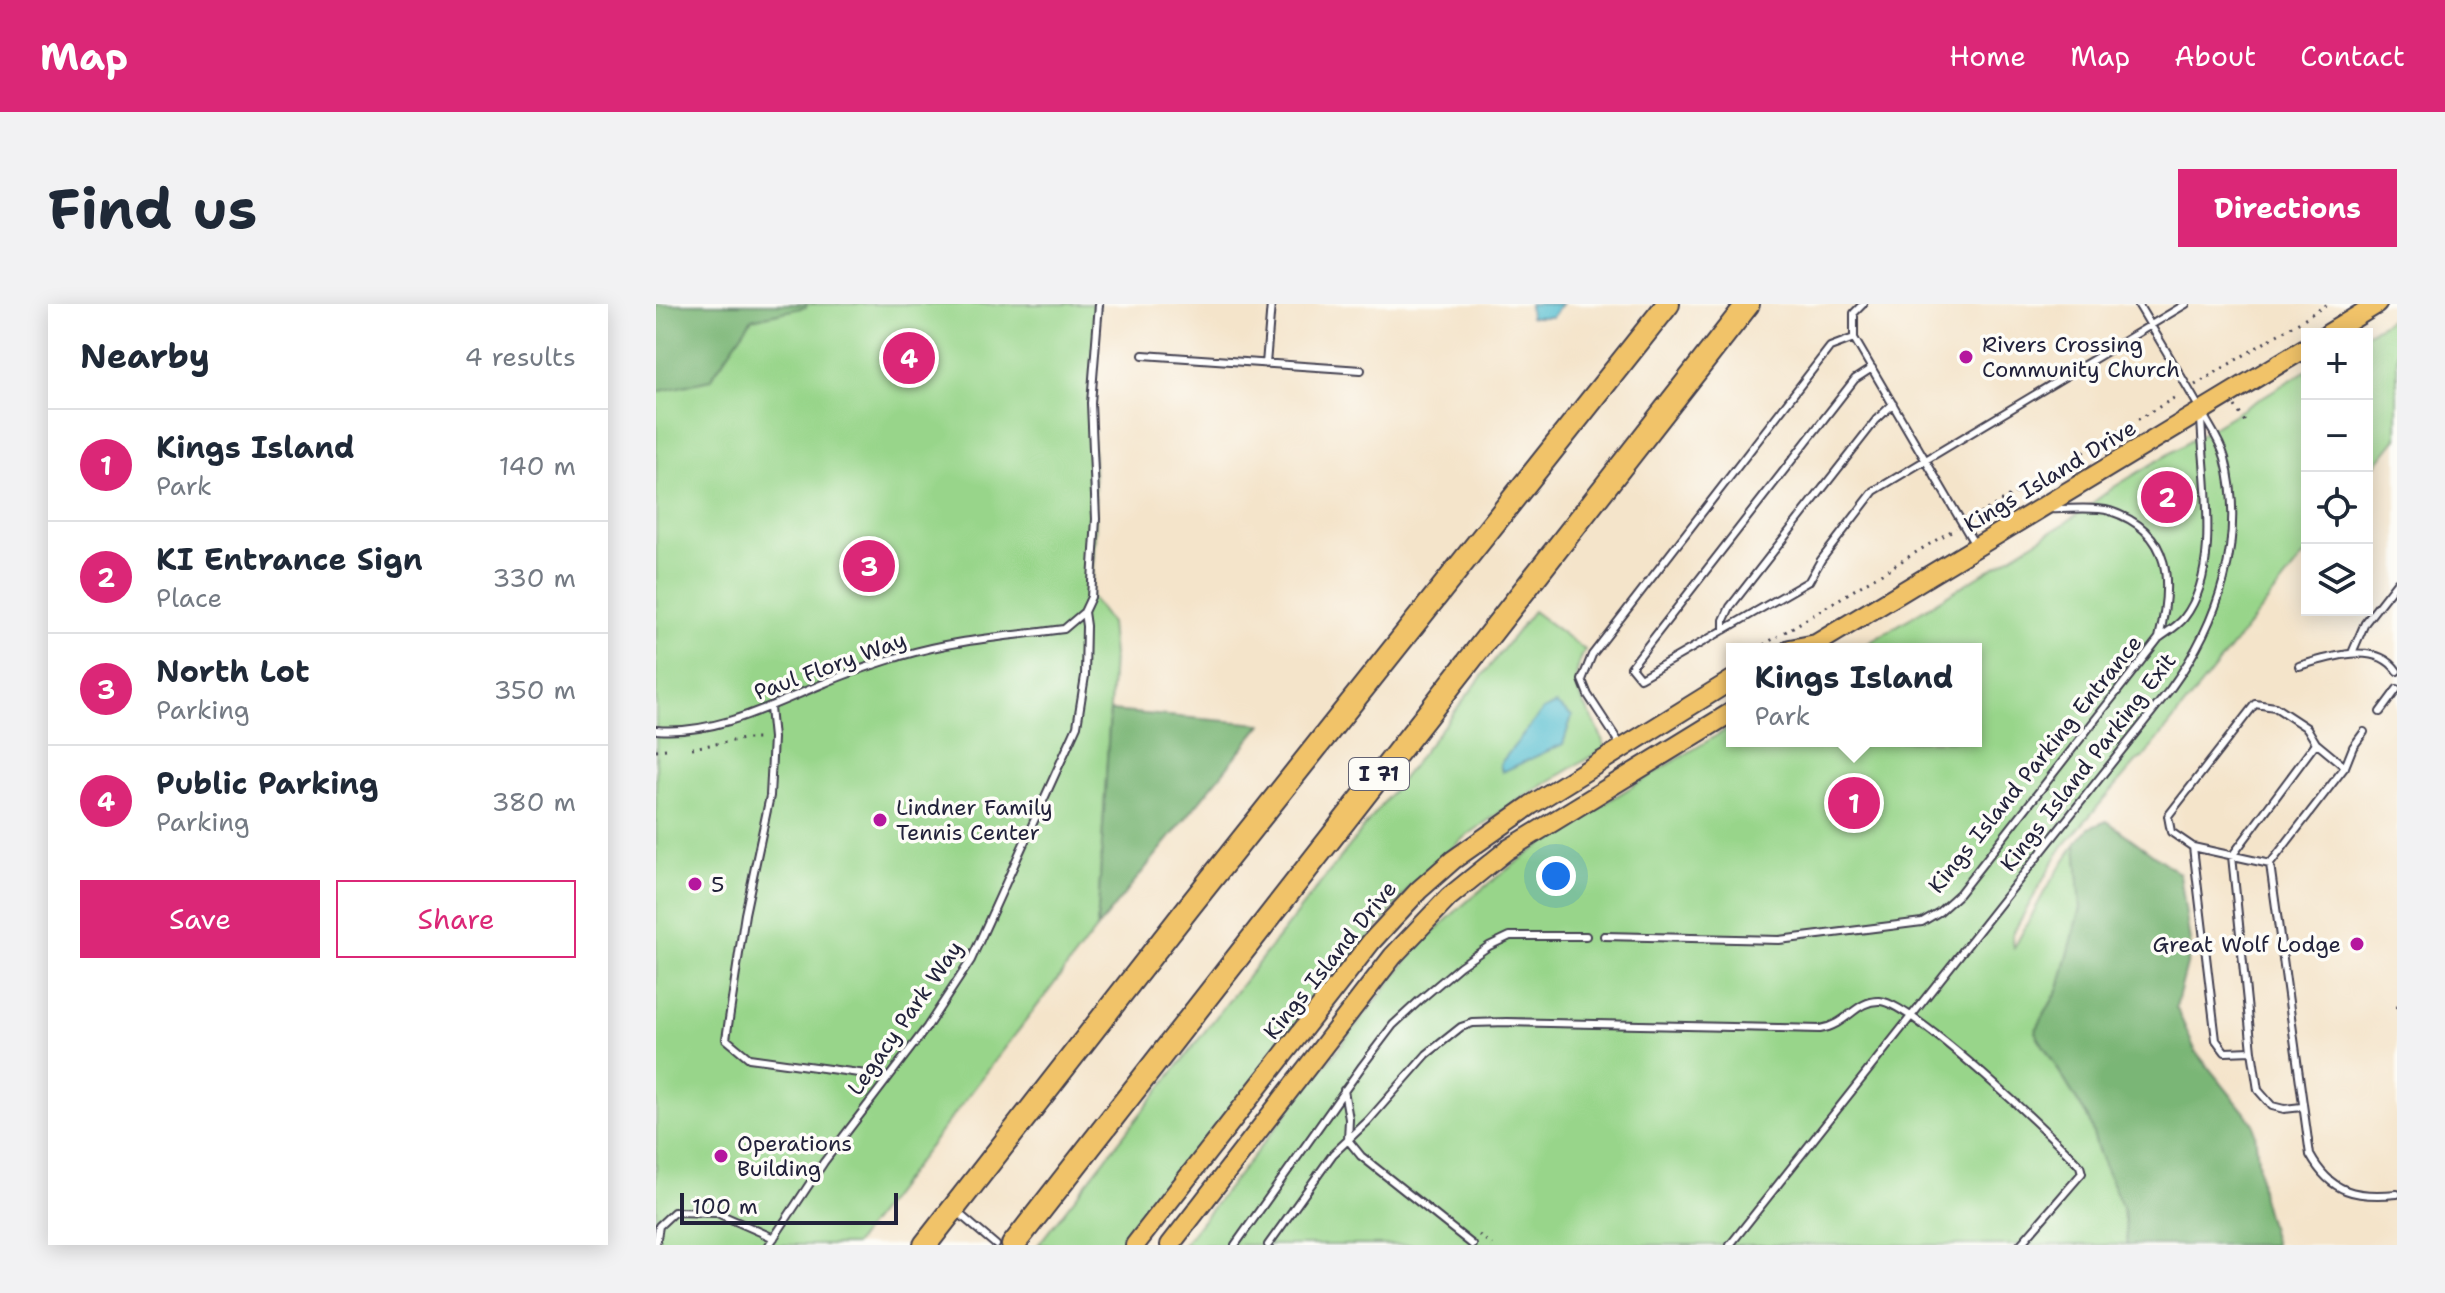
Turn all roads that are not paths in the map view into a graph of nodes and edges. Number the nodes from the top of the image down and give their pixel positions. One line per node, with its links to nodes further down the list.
1 (1099, 304): 23 (lane)
2 (1271, 304): 14 (lane)
3 (1668, 304): 52 (highway, I 71)
4 (1748, 304): 58 (highway, I 71)
5 (1863, 304): 11 (lane)
6 (2138, 304): 9 (lane, Kings Island Parking Exit)
7 (2186, 304): 9 (lane)
8 (2377, 304): 10 (main road)
9 (2151, 325): 18 (lane, Kings Island Parking Exit); 19 (lane)
10 (2338, 328)
11 (1854, 338): 15 (lane); 38 (lane)
12 (2301, 351): 18 (main road, Kings Island Drive)
13 (1143, 355): 14 (lane)
14 (1266, 364): 16 (lane)
15 (1872, 368): 17 (lane); 24 (lane)
16 (1361, 370)
17 (1893, 404): 19 (lane); 24 (lane)
18 (2201, 412): 20 (main road, Kings Island Drive); 25 (lane, Kings Island Parking Entrance); 45 (lane, Kings Island Parking Exit)
19 (1926, 461): 21 (lane); 24 (lane)
20 (2040, 509): 21 (main road, Kings Island Drive); 25 (lane)
21 (1976, 548): 26 (main road, Kings Island Drive)
22 (2397, 582): 27 (lane)
23 (1084, 612): 32 (lane, Paul Flory Way); 47 (lane, Legacy Park Way)
24 (1724, 630)
25 (2159, 638): 44 (lane, Kings Island Parking Entrance)
26 (1820, 643)
27 (2352, 653): 28 (lane); 29 (lane)
28 (2299, 666)
29 (2397, 671)
30 (1726, 684): 38 (main road, Kings Island Drive)
31 (2397, 689): 33 (lane)
32 (770, 708): 35 (lane, Paul Flory Way); 47 (lane)
33 (2380, 712)
34 (1726, 716): 60 (main road)
35 (656, 730)
36 (2364, 732): 39 (lane)
37 (2316, 743): 39 (lane); 40 (lane); 41 (lane)
38 (1622, 747): 59 (main road, Kings Island Drive)
39 (2345, 767): 42 (lane)
40 (2193, 847): 41 (lane); 46 (lane)
41 (2232, 856): 42 (lane); 46 (lane)
42 (2270, 864): 49 (lane)
43 (1586, 936): 48 (lane)
44 (1604, 936)
45 (1910, 1016): 50 (lane); 64 (lane, Kings Island Parking Exit); 65 (lane)
46 (2252, 1051): 49 (lane)
47 (888, 1077): 53 (lane, Legacy Park Way)
48 (1344, 1090): 50 (lane); 61 (lane)
49 (2302, 1107): 51 (lane)
50 (1348, 1140): 62 (lane); 63 (lane)
51 (2397, 1194)
52 (953, 1209): 56 (highway, I 71); 57 (lane)
53 (774, 1238): 54 (lane); 55 (lane, Legacy Park Way)
54 (656, 1244)
55 (769, 1245)
56 (925, 1245)
57 (996, 1245)
58 (1013, 1245)
59 (1135, 1245)
60 (1170, 1245)
61 (1235, 1245)
62 (1268, 1245)
63 (1473, 1245)
64 (1730, 1245)
65 (2020, 1245)

